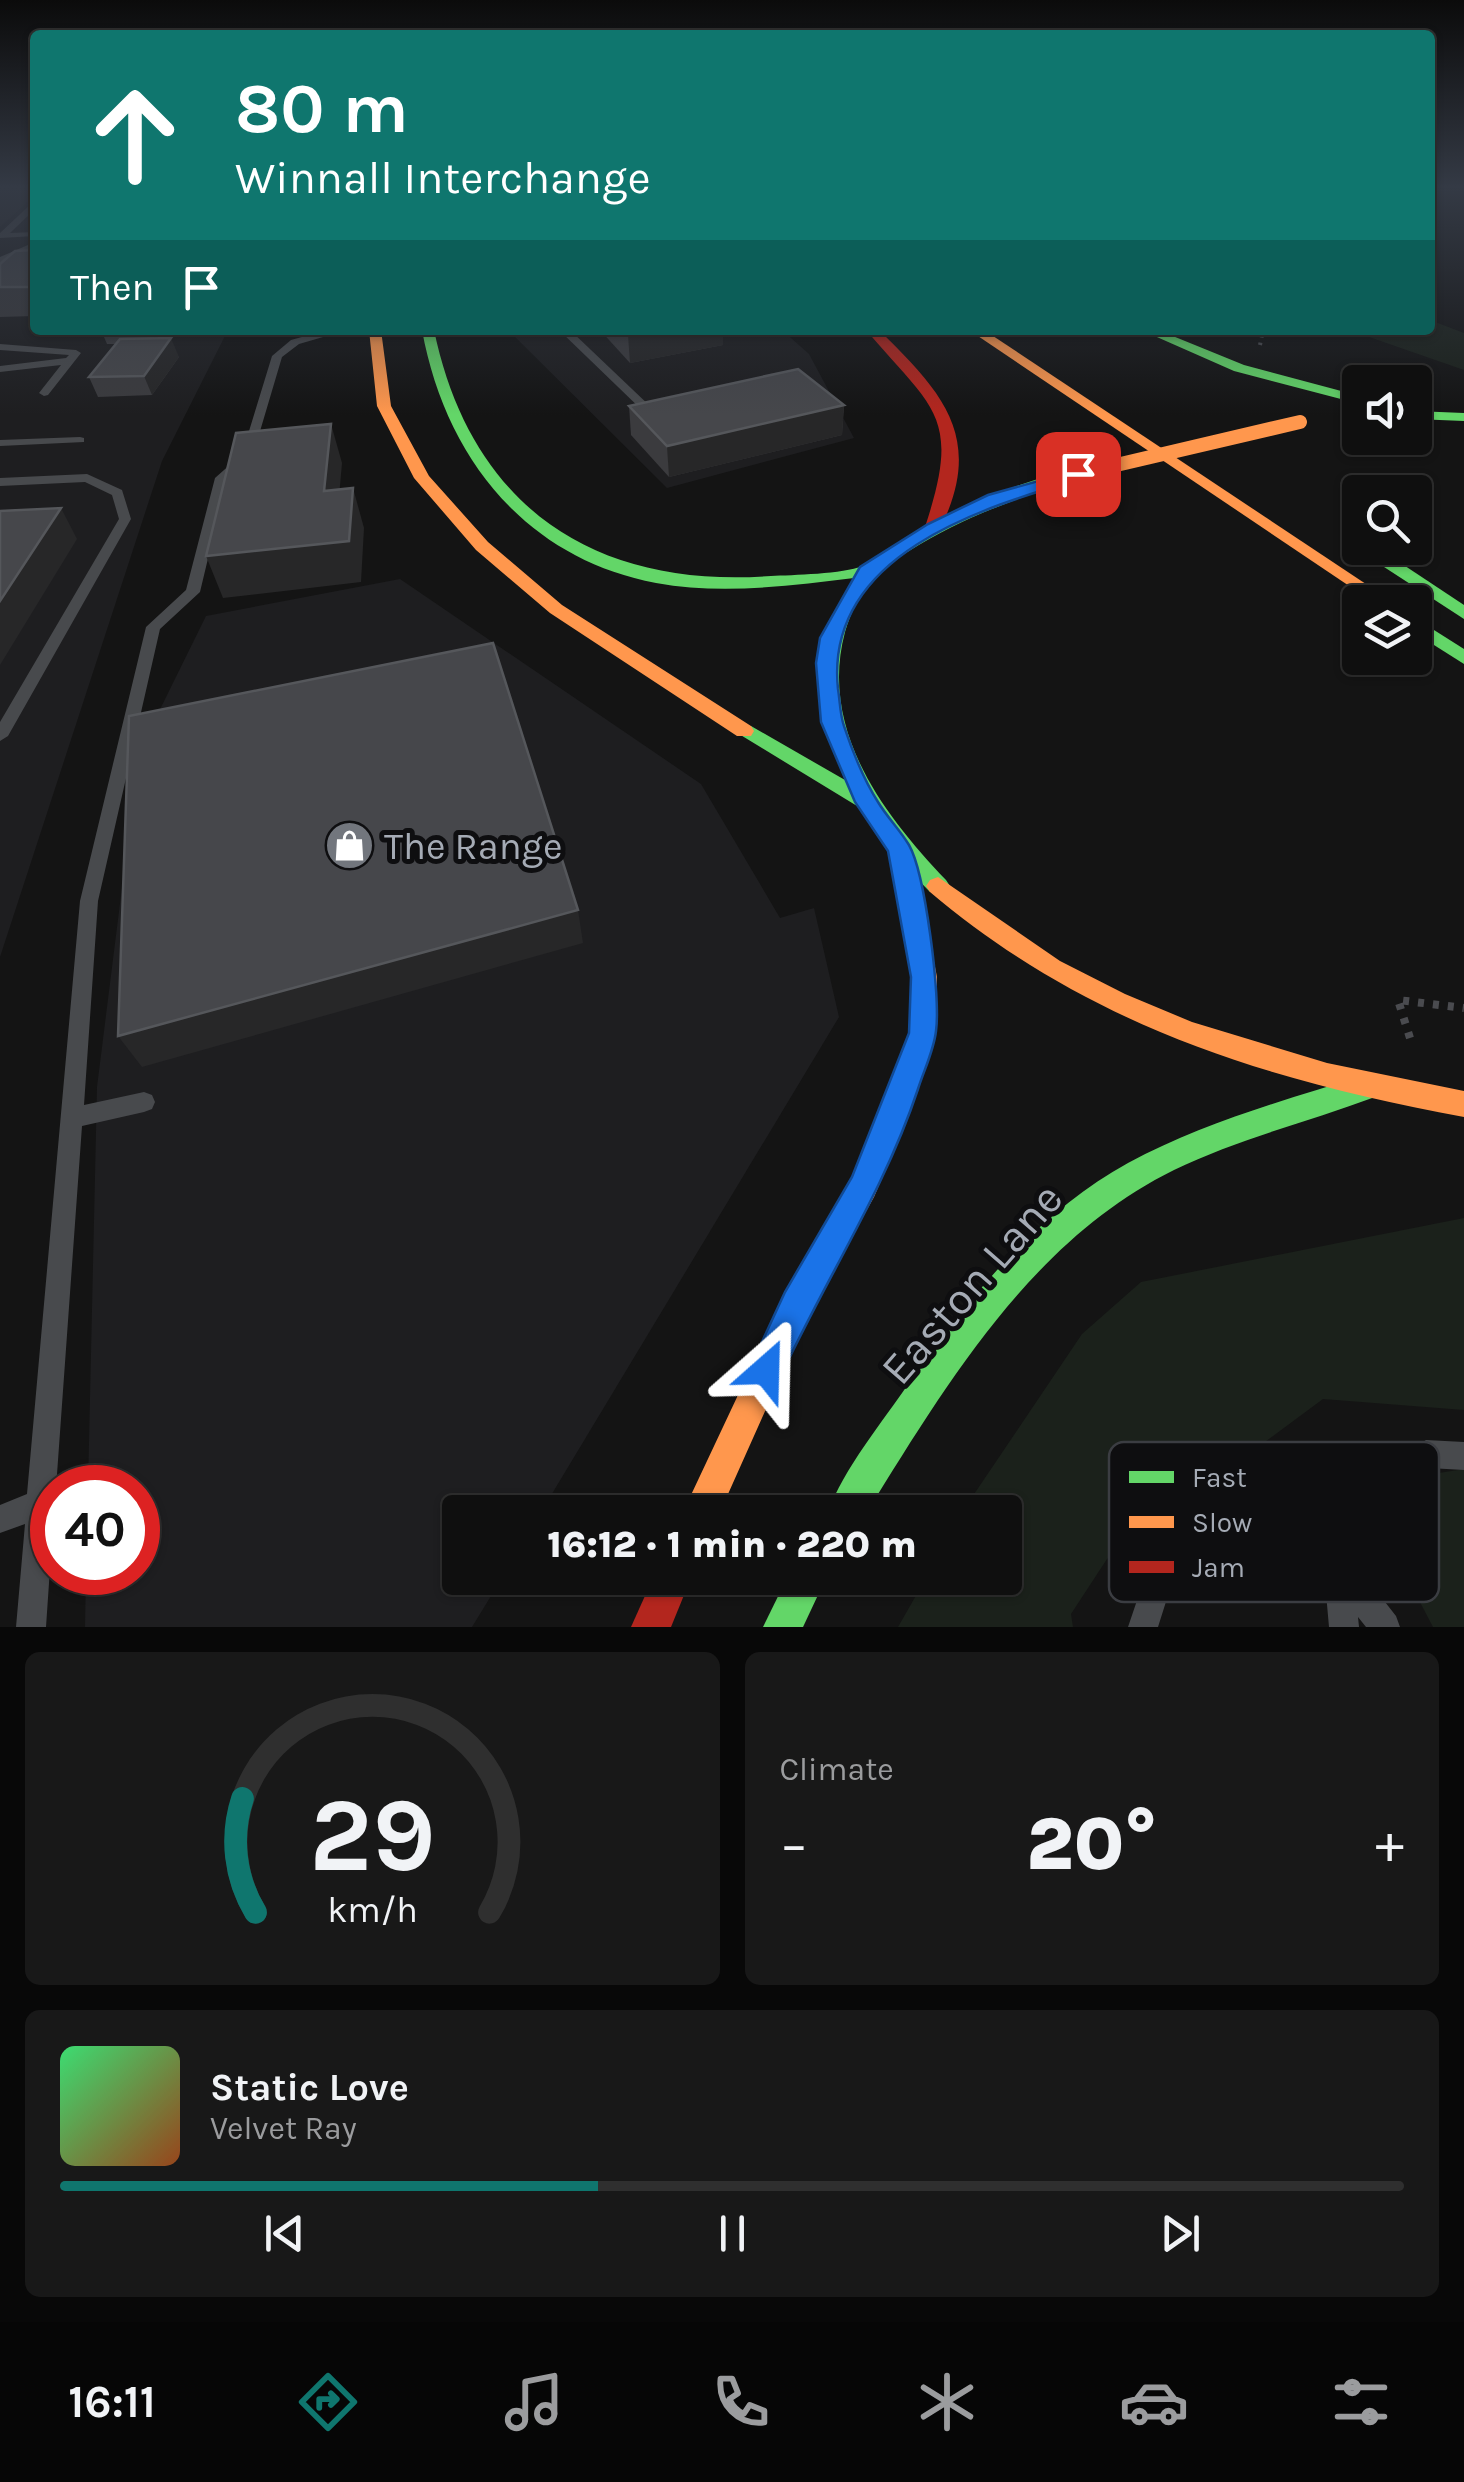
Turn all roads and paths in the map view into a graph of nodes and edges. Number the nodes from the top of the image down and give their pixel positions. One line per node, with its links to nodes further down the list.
1 (320, 335): 37 (lane)
2 (375, 335): 30 (main road)
3 (430, 335): 24 (main road)
4 (569, 335): 13 (lane)
5 (877, 335): 22 (main road)
6 (984, 335): 25 (main road)
7 (1159, 335): 12 (main road)
8 (0, 347): 9 (lane)
9 (71, 360): 10 (lane); 11 (lane)
10 (0, 369)
11 (44, 393)
12 (1342, 395)
13 (649, 411)
14 (1432, 414): 16 (main road)
15 (1342, 417): 22 (main road, bridge)
16 (1464, 418)
17 (1176, 426): 20 (main road)
18 (80, 440): 19 (lane)
19 (0, 443)
20 (1238, 466)
21 (0, 482): 29 (lane)
22 (934, 527): 24 (main road)
23 (1393, 565): 26 (main road)
24 (866, 571): 30 (main road)
25 (1358, 585)
26 (1464, 613)
27 (1432, 636): 28 (main road)
28 (1464, 658)
29 (0, 736)
30 (866, 802): 31 (main road)
31 (900, 850): 34 (main road); 41 (main road)
32 (1464, 1008): 33 (path)
33 (1410, 1038)
34 (1364, 1088): 36 (main road); 42 (main road, Easton Lane)
35 (144, 1102): 37 (lane)
36 (1464, 1104)
37 (70, 1118): 40 (lane)
38 (1439, 1455): 39 (lane)
39 (1464, 1456)
40 (43, 1465)
41 (709, 1495)
42 (857, 1495)
43 (30, 1508): 44 (lane)
44 (0, 1519)
45 (33, 1595): 51 (lane)
46 (664, 1595): 52 (main road)
47 (799, 1595): 53 (main road)
48 (1151, 1602): 54 (lane)
49 (1342, 1602): 55 (lane)
50 (1366, 1602): 56 (lane)
51 (31, 1627)
52 (650, 1627)
53 (784, 1627)
54 (1143, 1627)
55 (1344, 1627)
56 (1385, 1627)

